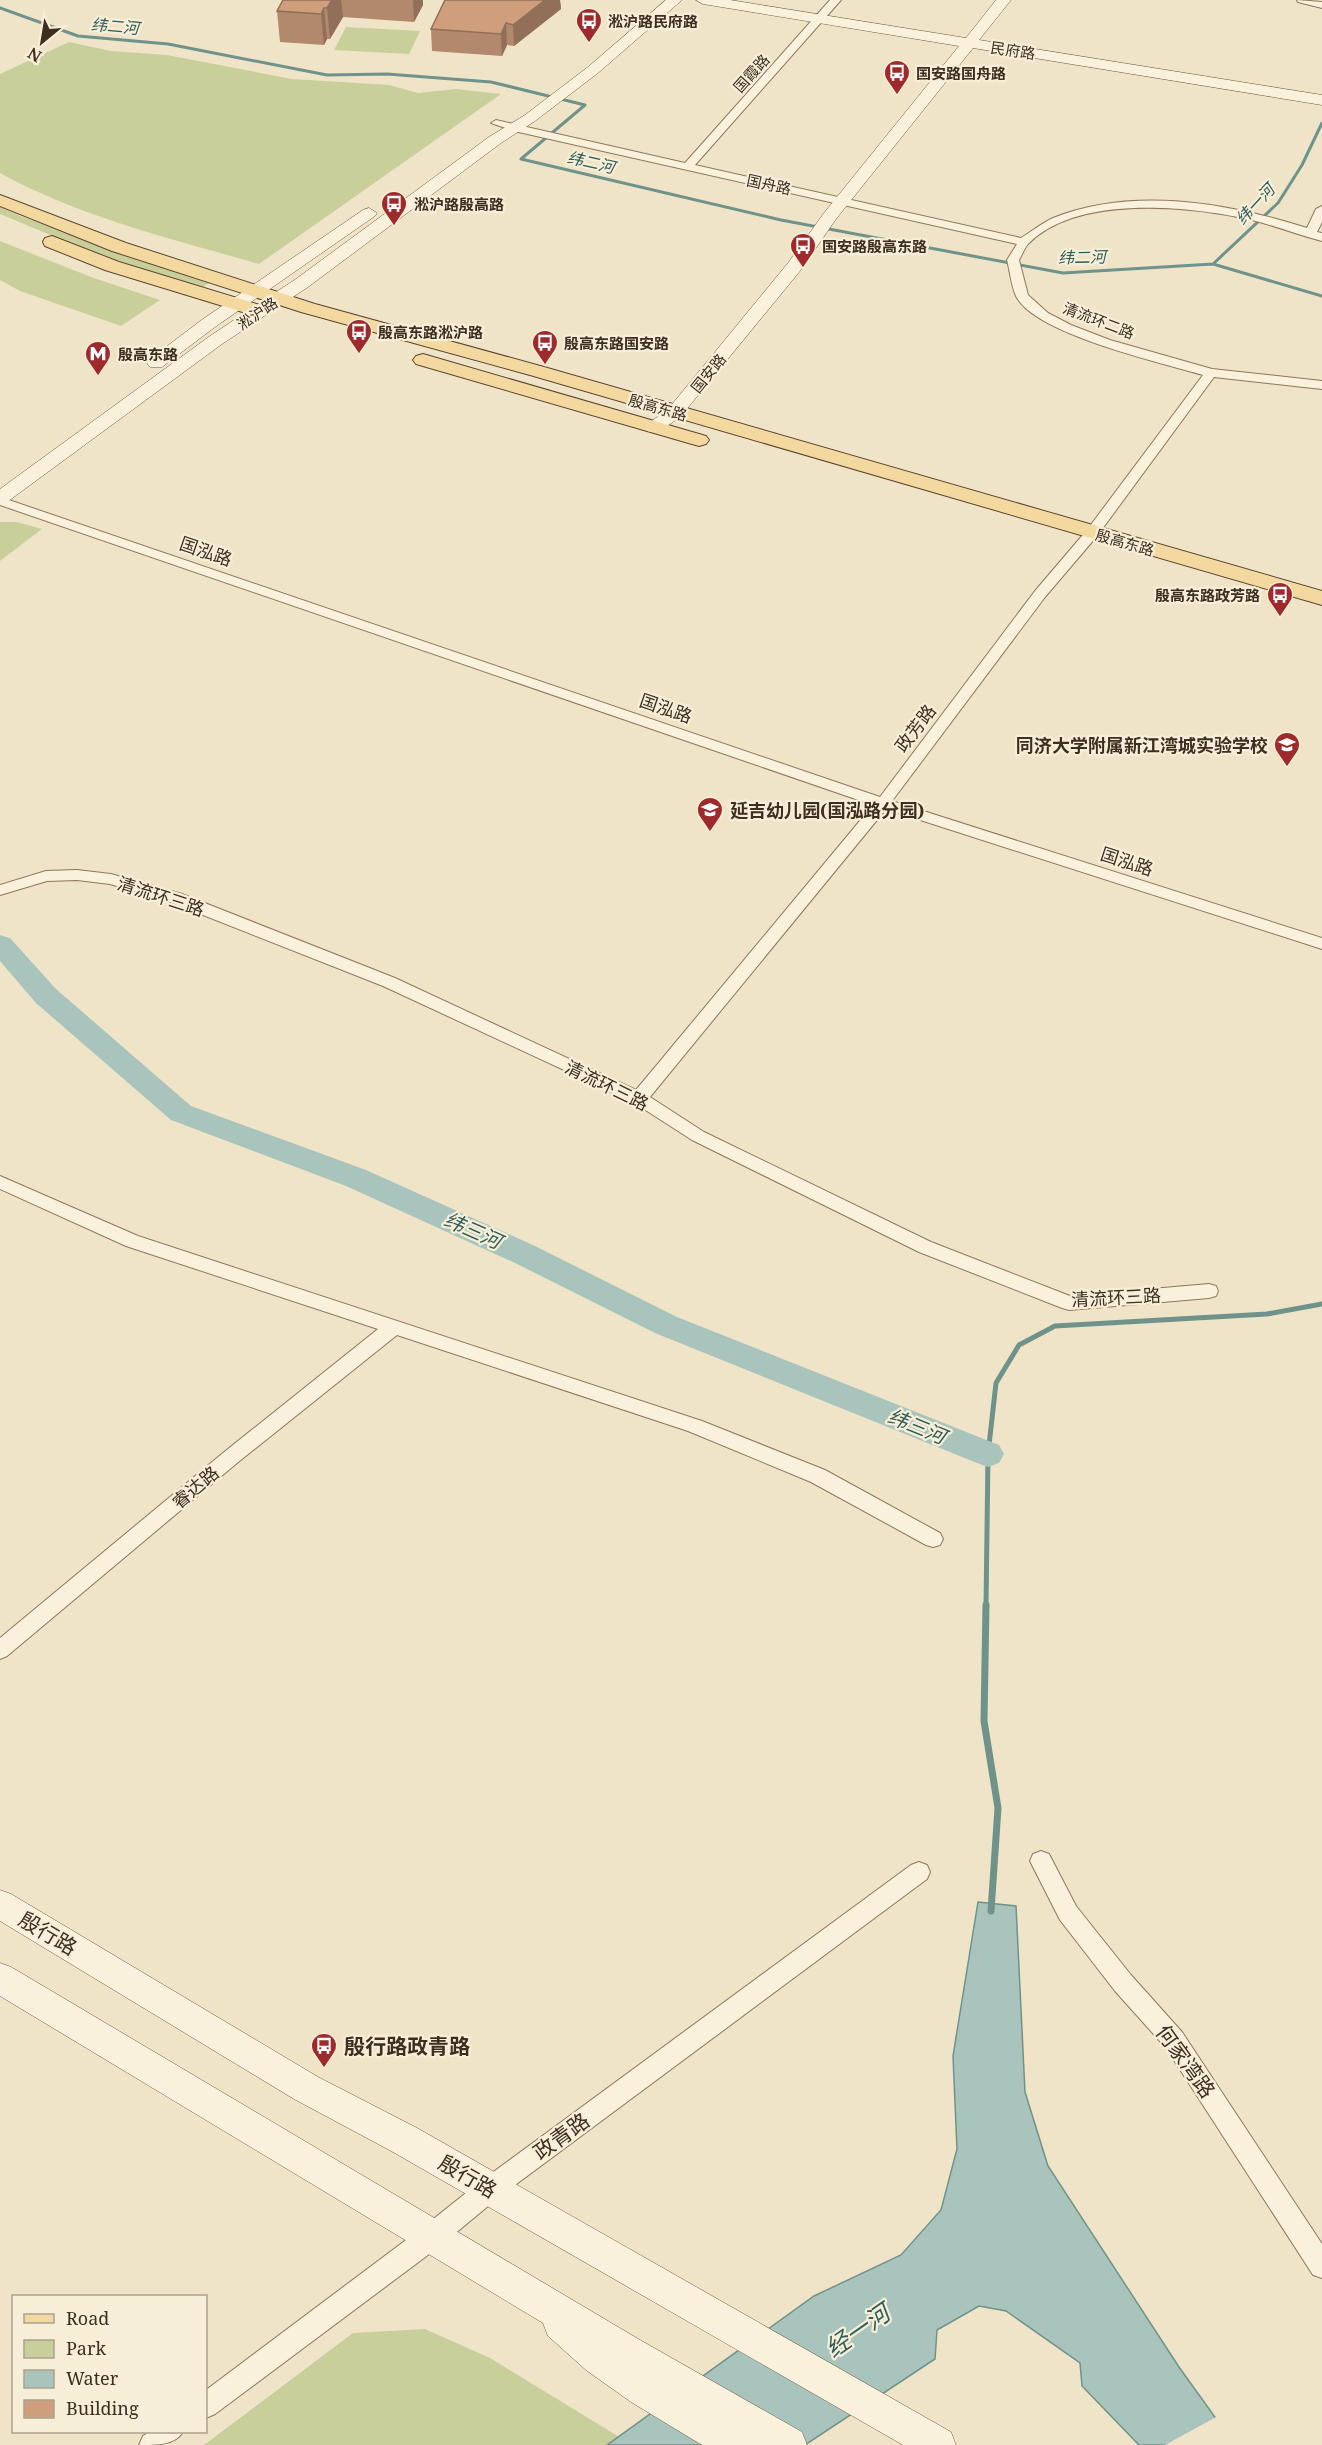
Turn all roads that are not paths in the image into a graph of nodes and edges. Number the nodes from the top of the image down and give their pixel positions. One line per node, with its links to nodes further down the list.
1 (675, 0): 13 (main road, 淞沪路)
2 (703, 0): 8 (main road, 民府路)
3 (836, 0): 8 (street, 国霞路)
4 (987, 0): 9 (main road, 国安路)
5 (1004, 0): 9 (main road, 国安路)
6 (1302, 0): 7 (street)
7 (1322, 5)
8 (820, 19): 9 (main road, 民府路); 14 (street, 国霞路)
9 (962, 42): 11 (main road, 民府路); 15 (main road, 国安路); 17 (main road, 国安路)
10 (529, 99): 12 (main road, 淞沪路)
11 (1319, 100)
12 (496, 123): 13 (street); 24 (main road, 淞沪路)
13 (514, 128): 14 (street, 国舟路); 23 (main road, 淞沪路)
14 (688, 166): 15 (street, 国舟路)
15 (828, 197): 17 (street, 国舟路); 19 (main road, 国安路)
16 (0, 200): 24 (main road, 殷高东路)
17 (844, 200): 19 (main road, 国安路); 22 (street, 国舟路)
18 (1322, 209): 20 (street)
19 (823, 215): 28 (main road, 国安路)
20 (1316, 235): 22 (street, 清流环二路)
21 (35, 236): 25 (main road, 殷高东路)
22 (1023, 242): 26 (street, 清流环二路)
23 (279, 298): 24 (main road, 殷高东路); 28 (main road, 殷高东路)
24 (258, 301): 25 (main road, 殷高东路); 28 (main road, 殷高东路); 32 (main road, 淞沪路)
25 (237, 304): 31 (main road, 淞沪路)
26 (1211, 373): 27 (street, 清流环二路); 33 (street, 政芳路)
27 (1322, 385)
28 (663, 416): 29 (main road, 殷高东路); 33 (main road, 殷高东路)
29 (722, 446)
30 (825, 475): 33 (main road, 殷高东路)
31 (0, 480)
32 (0, 499): 36 (street, 国泓路)
33 (1086, 540): 34 (main road, 殷高东路); 35 (main road, 殷高东路); 36 (street, 政芳路)
34 (1322, 598)
35 (1322, 618)
36 (883, 803): 38 (street, 国泓路); 39 (street, 政芳路)
37 (3, 889): 39 (street, 清流环三路)
38 (1322, 944)
39 (639, 1098): 41 (street, 清流环三路)
40 (0, 1182): 42 (street)
41 (1209, 1291)
42 (394, 1328): 43 (street); 44 (street, 睿达路)
43 (933, 1539)
44 (0, 1650)
45 (1041, 1862): 51 (street, 何家湾路)
46 (919, 1872): 49 (street, 政青路)
47 (0, 1904): 49 (main road, 殷行路)
48 (0, 1978): 50 (main road)
49 (490, 2189): 50 (street, 政青路); 58 (main road, 殷行路)
50 (431, 2237): 52 (main road); 53 (street, 政青路)
51 (1322, 2266)
52 (620, 2360): 56 (main road); 57 (main road)
53 (207, 2404)
54 (169, 2433): 55 (street)
55 (152, 2445)
56 (736, 2445)
57 (789, 2445)
58 (938, 2445)

